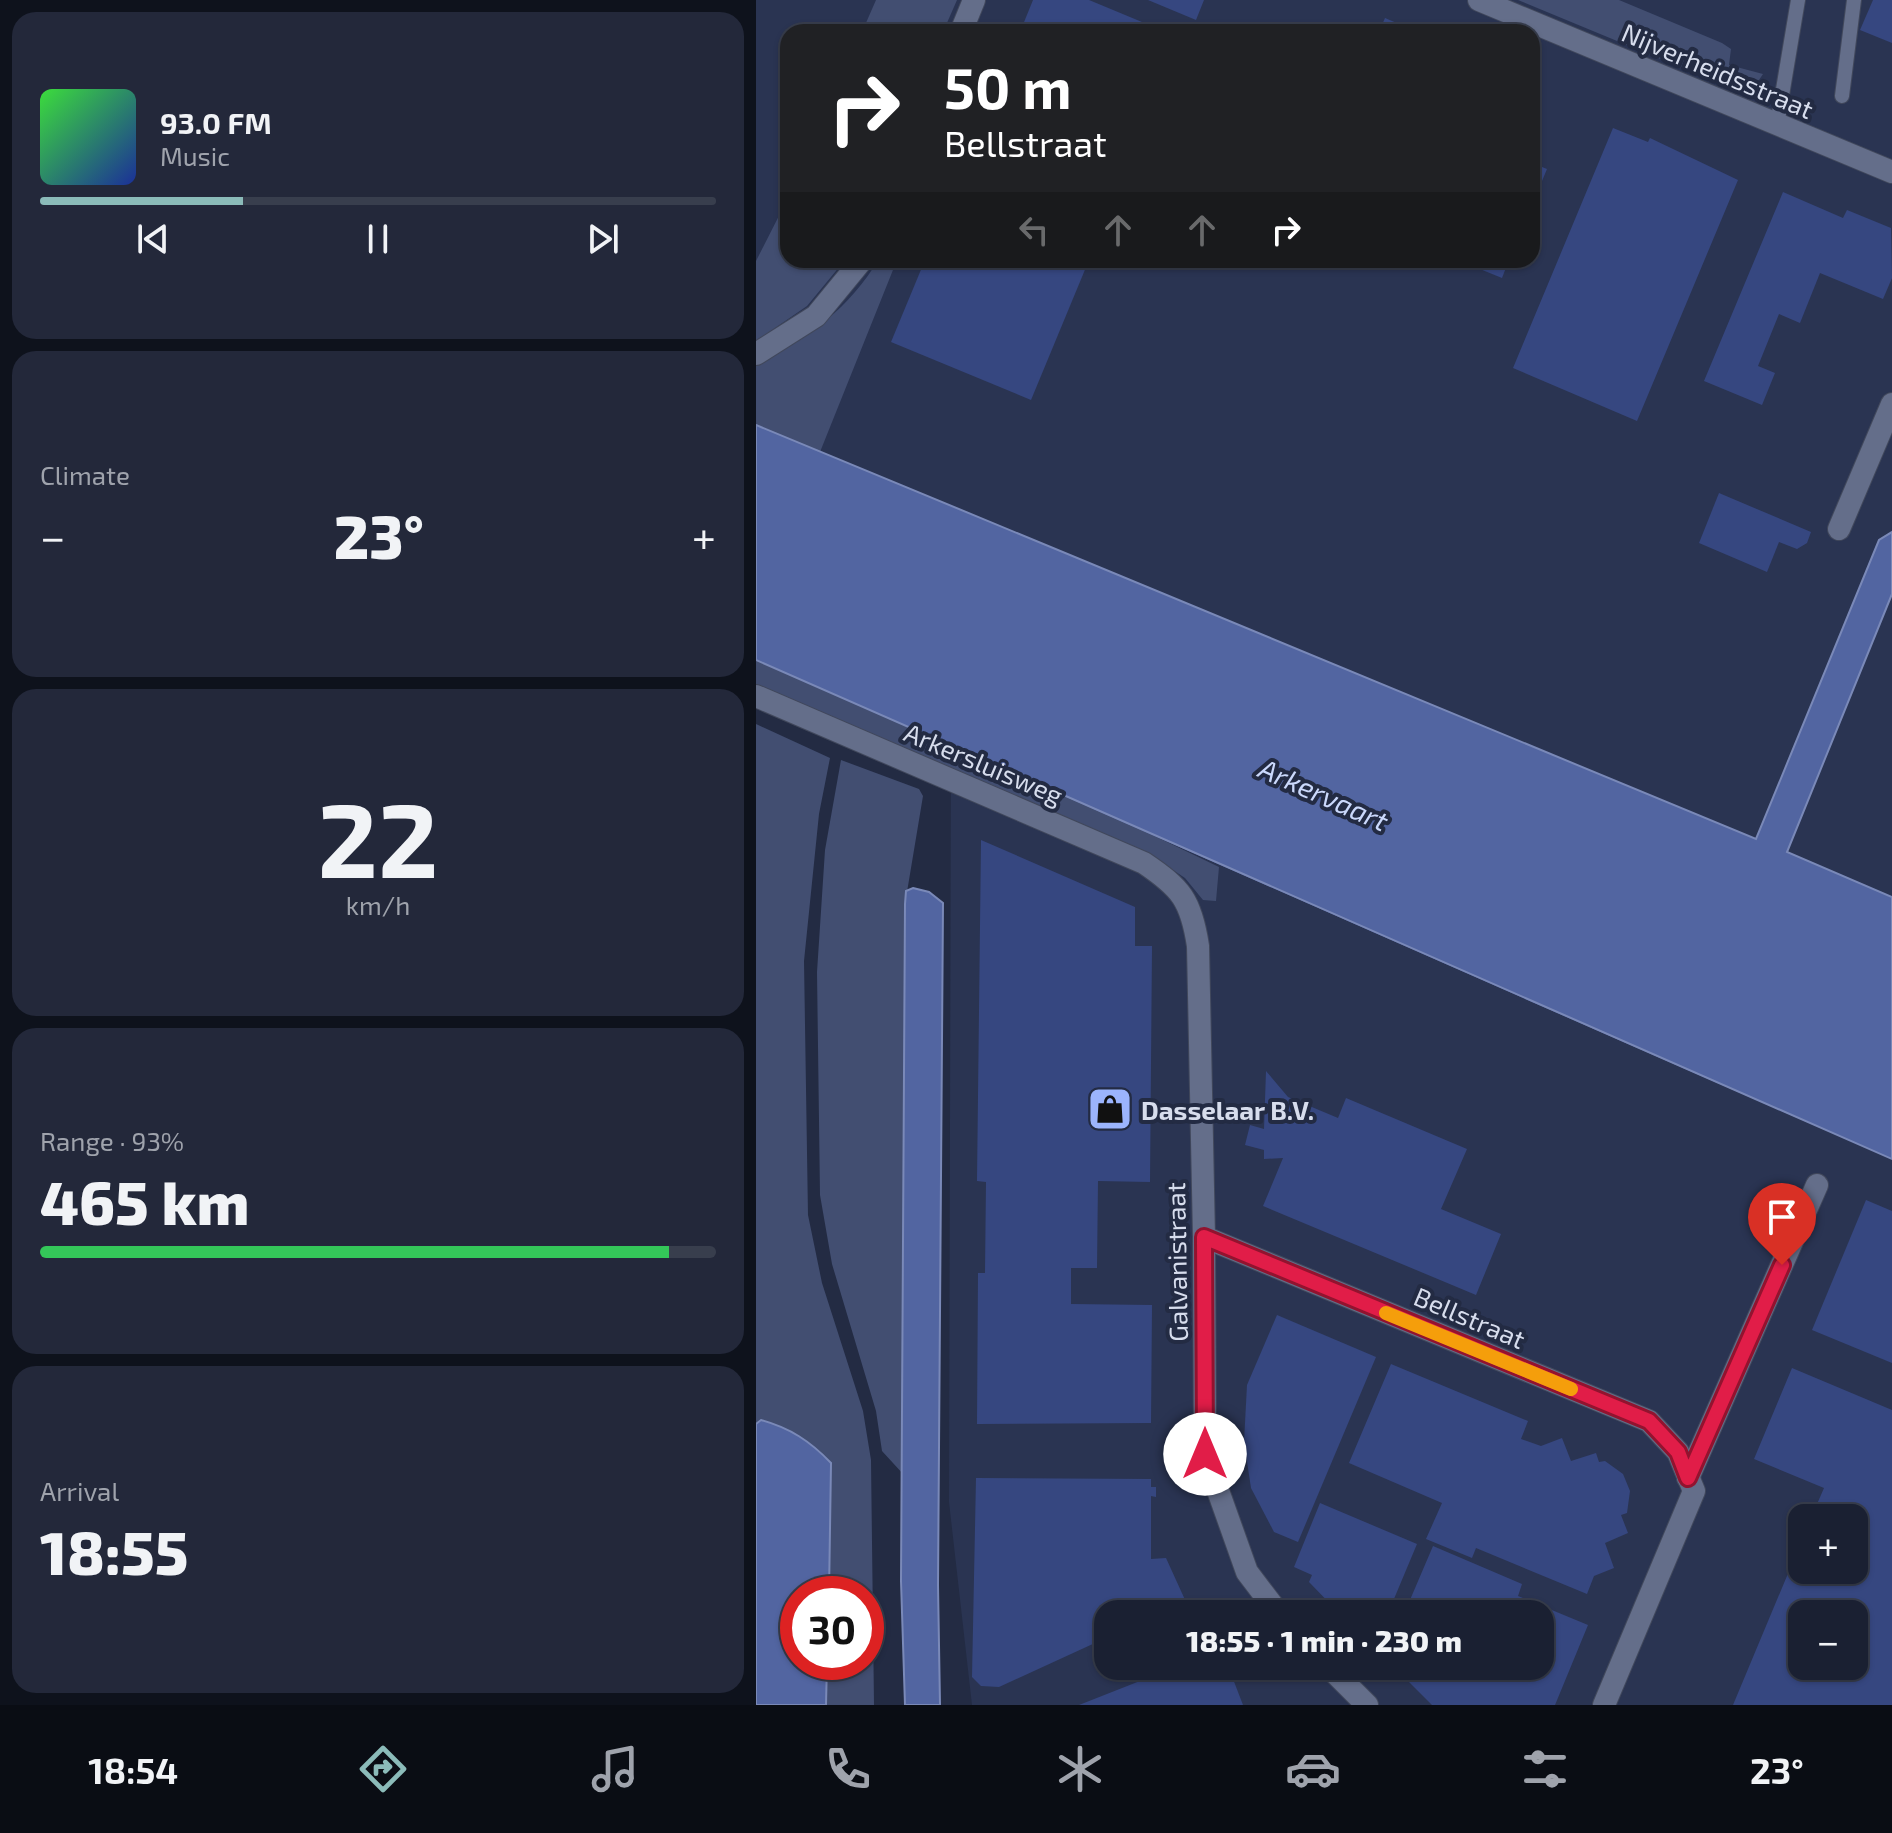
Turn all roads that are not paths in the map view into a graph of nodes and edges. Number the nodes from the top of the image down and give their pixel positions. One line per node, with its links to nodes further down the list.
1 (974, 0): 5 (street)
2 (1479, 0): 6 (street, Nijverheidsstraat)
3 (1798, 0): 9 (lane)
4 (1854, 0): 8 (lane)
5 (964, 24)
6 (1536, 24)
7 (1540, 26): 9 (street, Nijverheidsstraat)
8 (1842, 96)
9 (1777, 125): 10 (street, Nijverheidsstraat)
10 (1892, 172)
11 (855, 268): 12 (street)
12 (756, 354)
13 (1892, 404): 14 (street)
14 (1839, 529)
15 (756, 696): 16 (street, Arkersluisweg)
16 (1184, 894): 18 (street, Galvanistraat)
17 (1817, 1185): 19 (street)
18 (1204, 1237): 19 (street, Bellstraat); 20 (street, Galvanistraat)
19 (1688, 1478): 23 (street)
20 (1268, 1600)
21 (1342, 1680): 22 (street)
22 (1367, 1705)
23 (1604, 1705)

